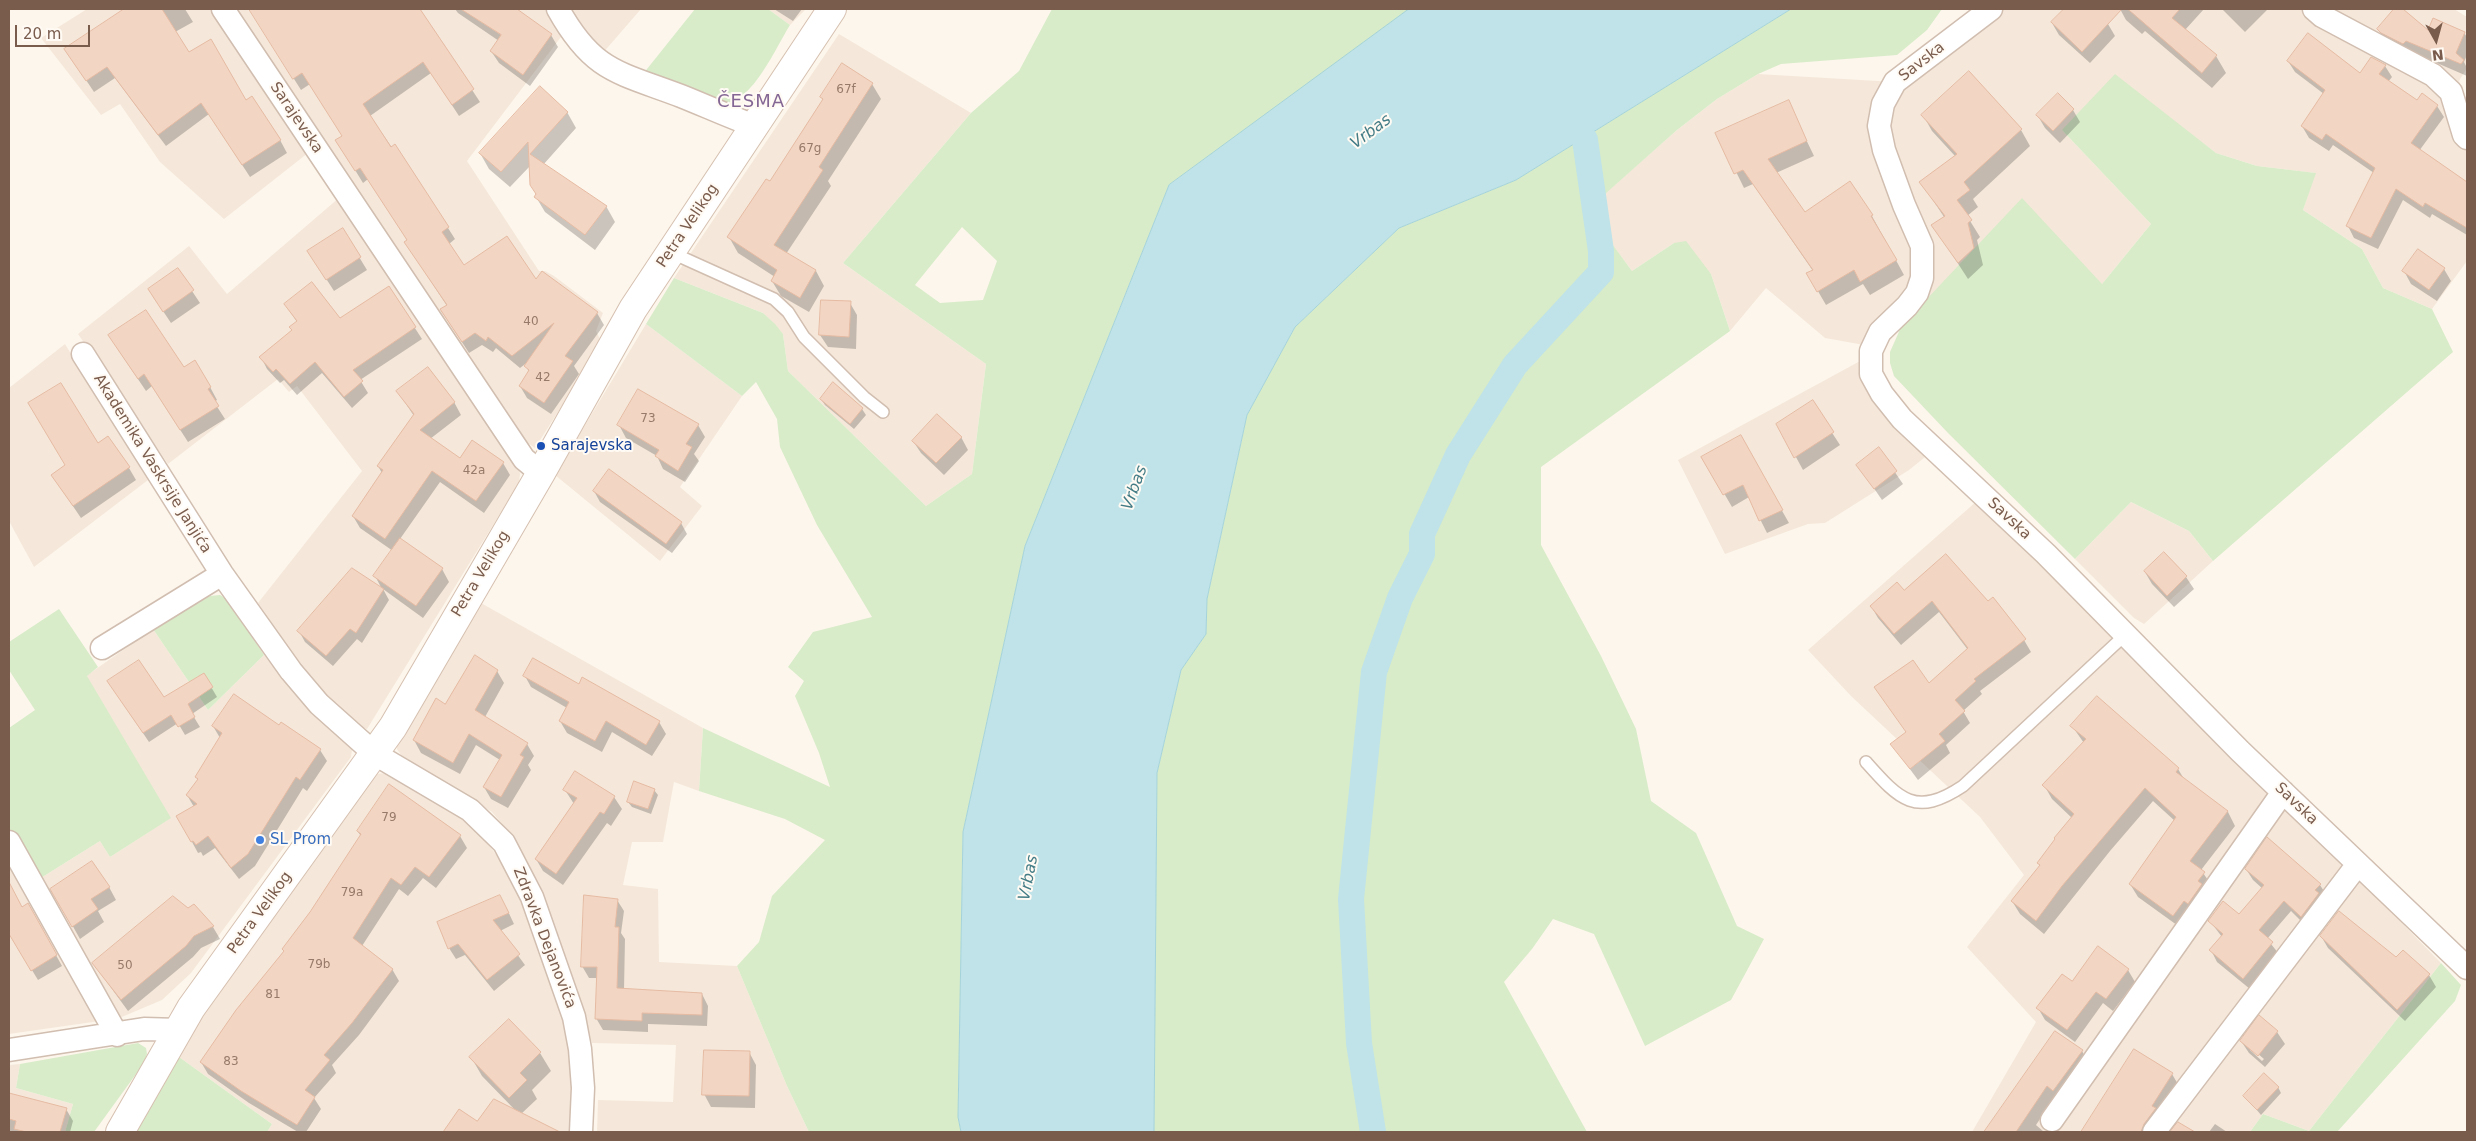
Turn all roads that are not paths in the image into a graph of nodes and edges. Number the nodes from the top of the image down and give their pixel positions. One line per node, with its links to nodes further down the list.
1 (223, 9): 11 (street, Sarajevska)
2 (558, 9): 6 (street)
3 (832, 9): 6 (street, Petra Velikog)
4 (1991, 9): 13 (street, Savska)
5 (2314, 9): 7 (street)
6 (755, 126): 8 (street, Petra Velikog)
7 (2467, 138)
8 (670, 252): 10 (lane); 11 (street, Petra Velikog)
9 (83, 354): 12 (street, Akademika Vaskrsije Janjića)
10 (883, 412)
11 (541, 473): 15 (street, Petra Velikog)
12 (222, 574): 14 (street); 15 (street, Akademika Vaskrsije Janjića)
13 (2125, 635): 16 (lane); 17 (street, Savska)
14 (102, 648)
15 (375, 754): 21 (street, Petra Velikog); 26 (street, Zdravka Dejanovića)
16 (1866, 762)
17 (2284, 792): 19 (street, Savska); 24 (street)
18 (9, 842): 22 (street)
19 (2358, 864): 20 (street, Savska); 27 (street)
20 (2467, 968)
21 (178, 1030): 22 (street); 25 (street, Petra Velikog)
22 (117, 1035): 23 (street)
23 (9, 1050)
24 (2052, 1120)
25 (120, 1132)
26 (581, 1132)
27 (2154, 1132)

